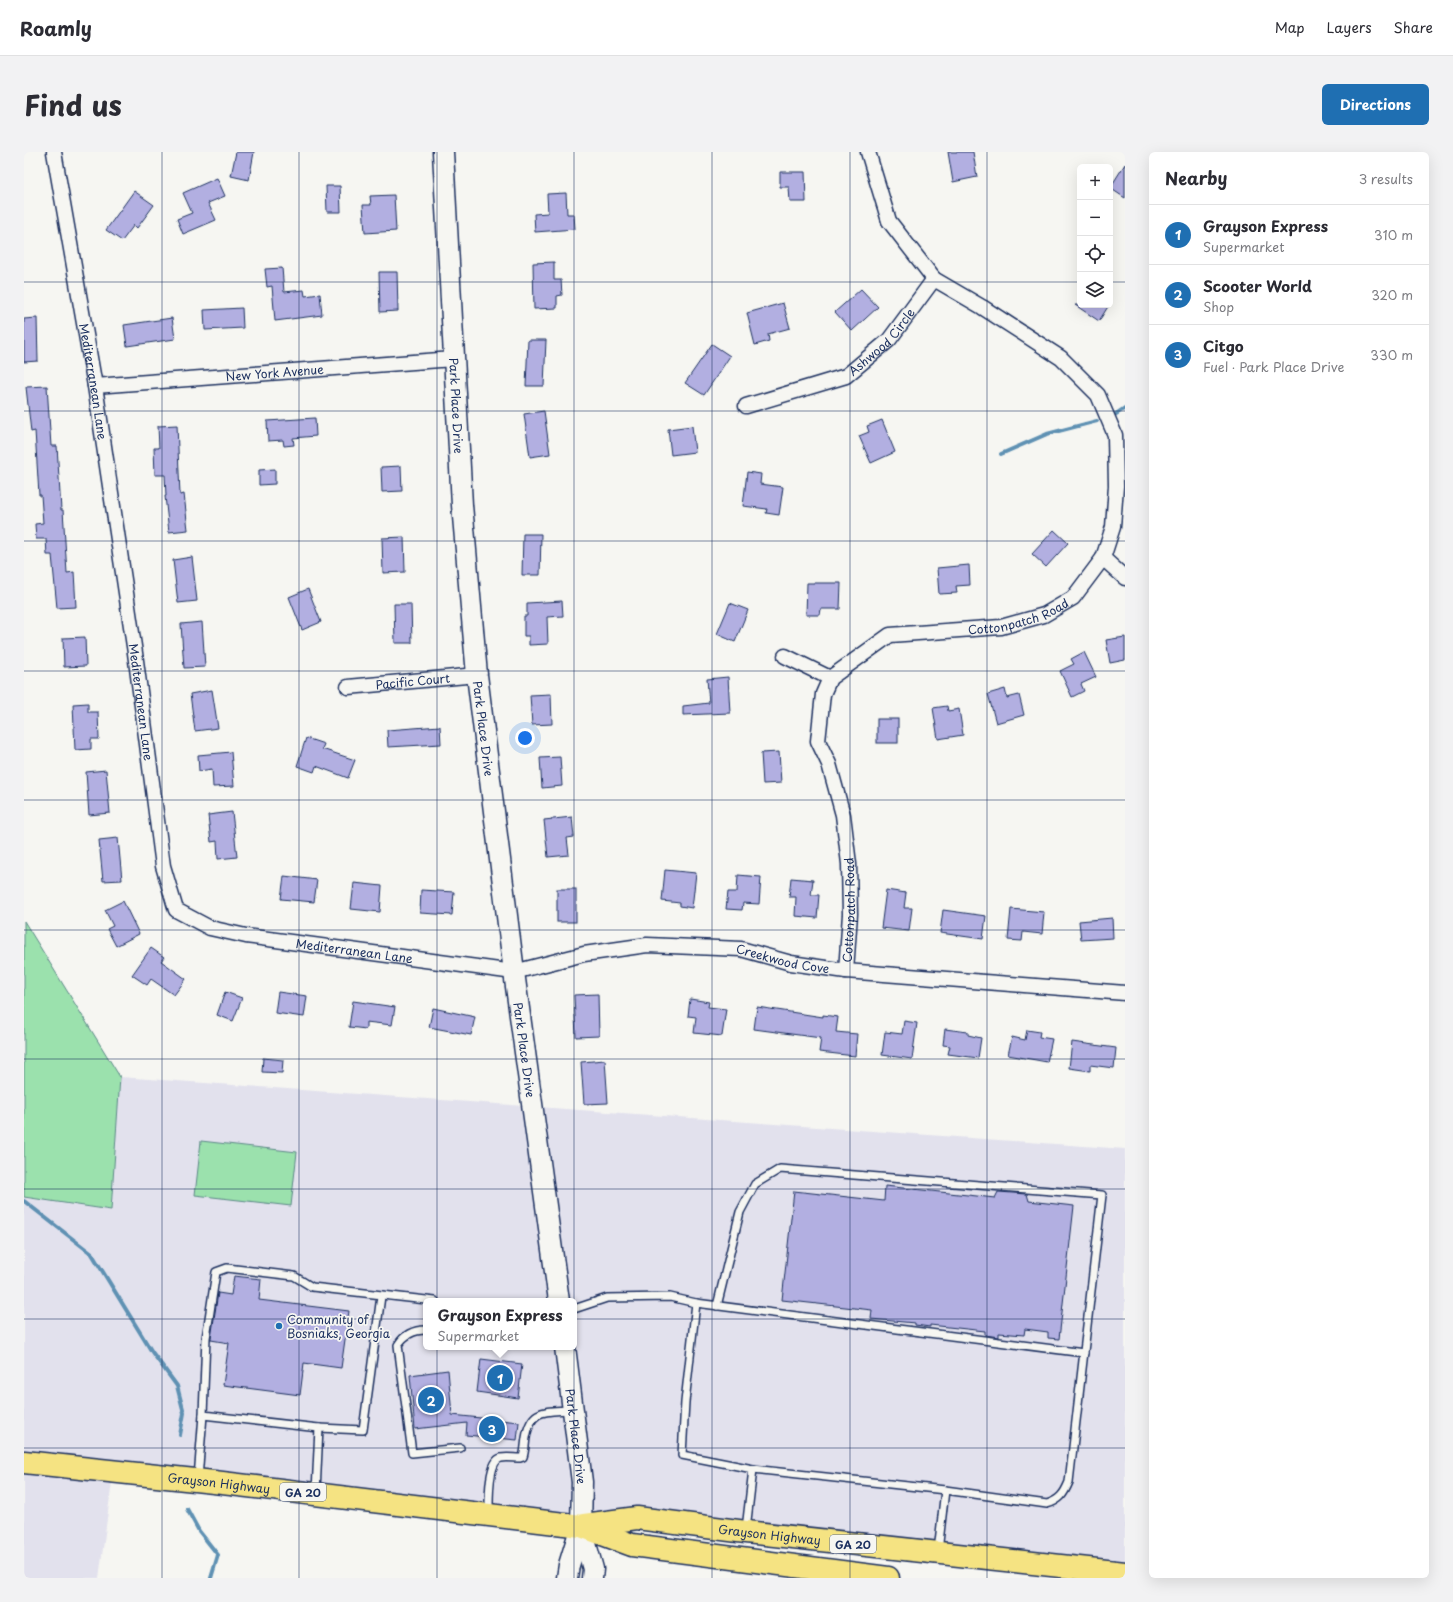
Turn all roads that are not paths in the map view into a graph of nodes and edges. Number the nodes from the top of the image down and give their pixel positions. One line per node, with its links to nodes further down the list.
1 (443, 152): 5 (street, Park Place Drive)
2 (868, 152): 4 (street, Cottonpatch Road)
3 (57, 153): 6 (street, Mediterranean Lane)
4 (934, 279): 7 (street, Ashwood Circle); 8 (street, Cottonpatch Road)
5 (453, 358): 6 (street, New York Avenue); 11 (street, Park Place Drive)
6 (95, 386): 15 (street, Mediterranean Lane)
7 (746, 406)
8 (1103, 558): 9 (street); 12 (street, Cottonpatch Road)
9 (1125, 578)
10 (785, 656): 12 (street)
11 (477, 675): 13 (street, Pacific Court); 15 (street, Park Place Drive)
12 (830, 678): 14 (street, Cottonpatch Road)
13 (348, 687)
14 (846, 971): 15 (street, Creekwood Cove); 16 (street, Creekwood Cove)
15 (514, 972): 18 (street, Park Place Drive)
16 (1125, 993)
17 (381, 1296): 19 (lane); 27 (lane); 28 (lane)
18 (559, 1298)
19 (423, 1300)
20 (696, 1303): 21 (lane); 22 (lane); 31 (lane)
21 (718, 1306): 25 (lane); 25 (lane)
22 (577, 1308)
23 (423, 1331): 29 (lane)
24 (565, 1350): 26 (street, Park Place Drive)
25 (1084, 1353): 33 (lane)
26 (573, 1410): 35 (lane); 36 (street, Park Place Drive)
27 (203, 1415): 28 (lane); 32 (lane)
28 (319, 1428): 34 (lane)
29 (460, 1448)
30 (24, 1462): 32 (main road, Grayson Highway / GA 20)
31 (753, 1469): 33 (lane); 37 (lane)
32 (197, 1480): 34 (main road, Grayson Highway / GA 20)
33 (945, 1490): 38 (lane)
34 (316, 1494): 35 (main road, Grayson Highway / GA 20)
35 (488, 1514): 36 (main road, Grayson Highway / GA 20)
36 (581, 1526): 37 (main road, Grayson Highway / GA 20); 40 (street); 41 (street); 42 (main road, Grayson Highway / GA 20)
37 (746, 1532): 38 (main road, Grayson Highway / GA 20)
38 (937, 1553): 39 (main road, Grayson Highway / GA 20)
39 (1125, 1574)
40 (567, 1578)
41 (592, 1578)
42 (888, 1578)

